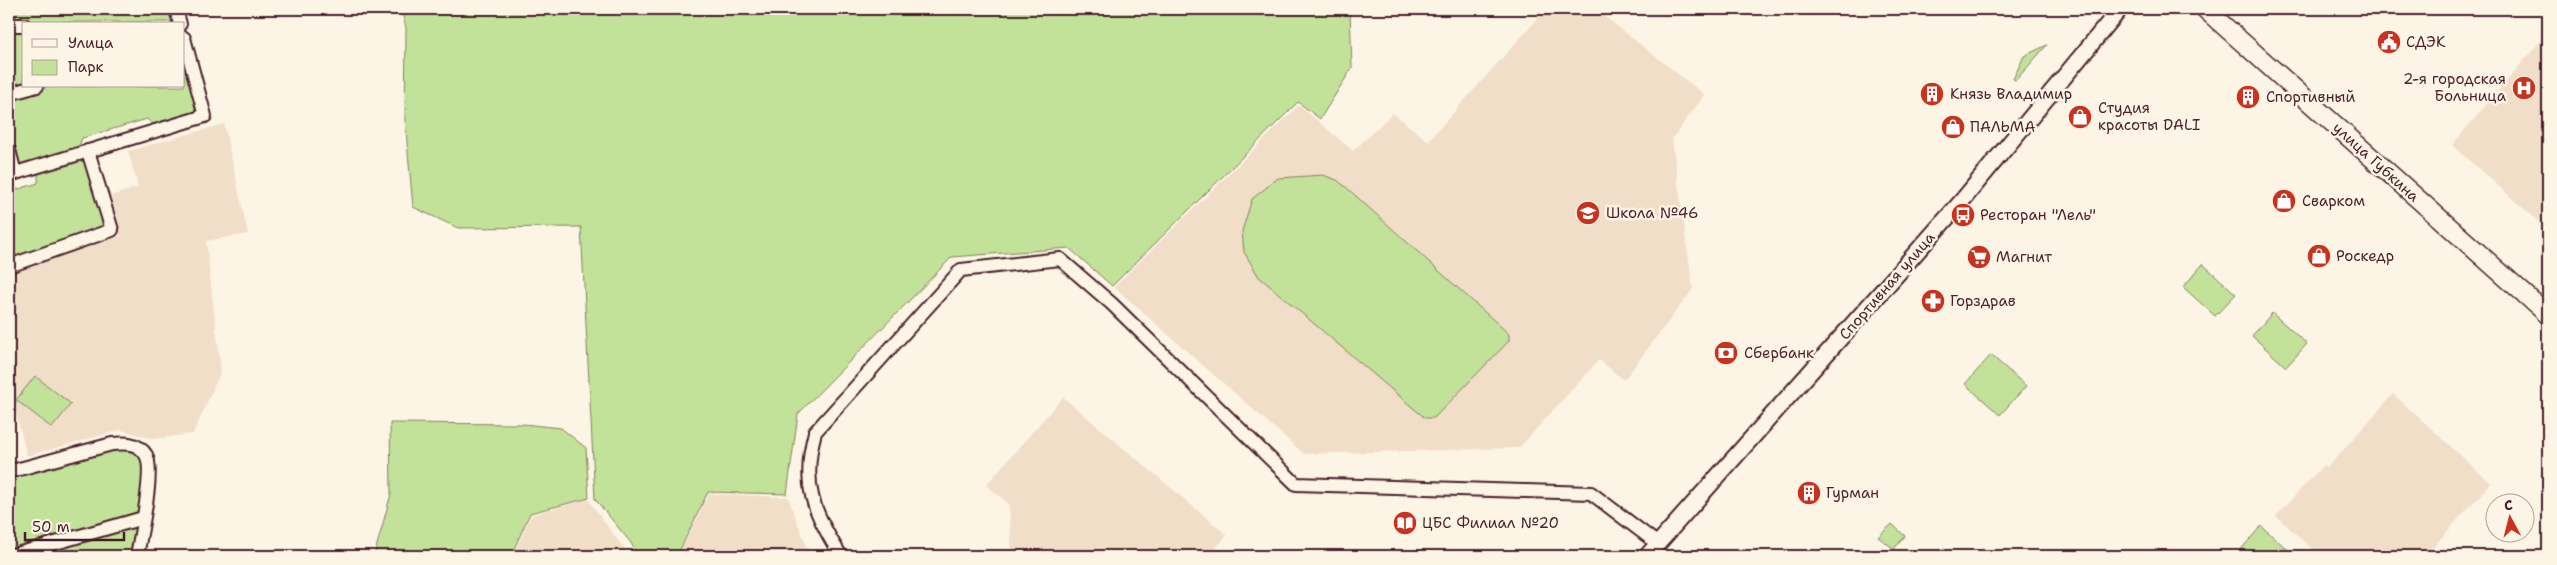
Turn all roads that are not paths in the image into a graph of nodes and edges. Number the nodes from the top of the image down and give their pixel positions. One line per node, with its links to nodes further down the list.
1 (176, 9): 4 (street)
2 (2120, 9): 17 (street, Спортивная улица)
3 (2205, 9): 14 (main road, улица Губкина)
4 (179, 22)
5 (9, 25): 6 (street)
6 (22, 25)
7 (185, 46): 11 (street)
8 (29, 88): 9 (street)
9 (9, 94)
10 (9, 150): 12 (street)
11 (88, 151): 12 (street); 13 (street)
12 (12, 174)
13 (9, 266)
14 (2548, 315)
15 (9, 468): 16 (street)
16 (143, 518): 18 (street); 20 (street)
17 (1658, 544): 21 (street); 22 (street, Спортивная улица)
18 (37, 552): 19 (street)
19 (10, 556)
20 (138, 556)
21 (841, 556)
22 (1647, 556)

